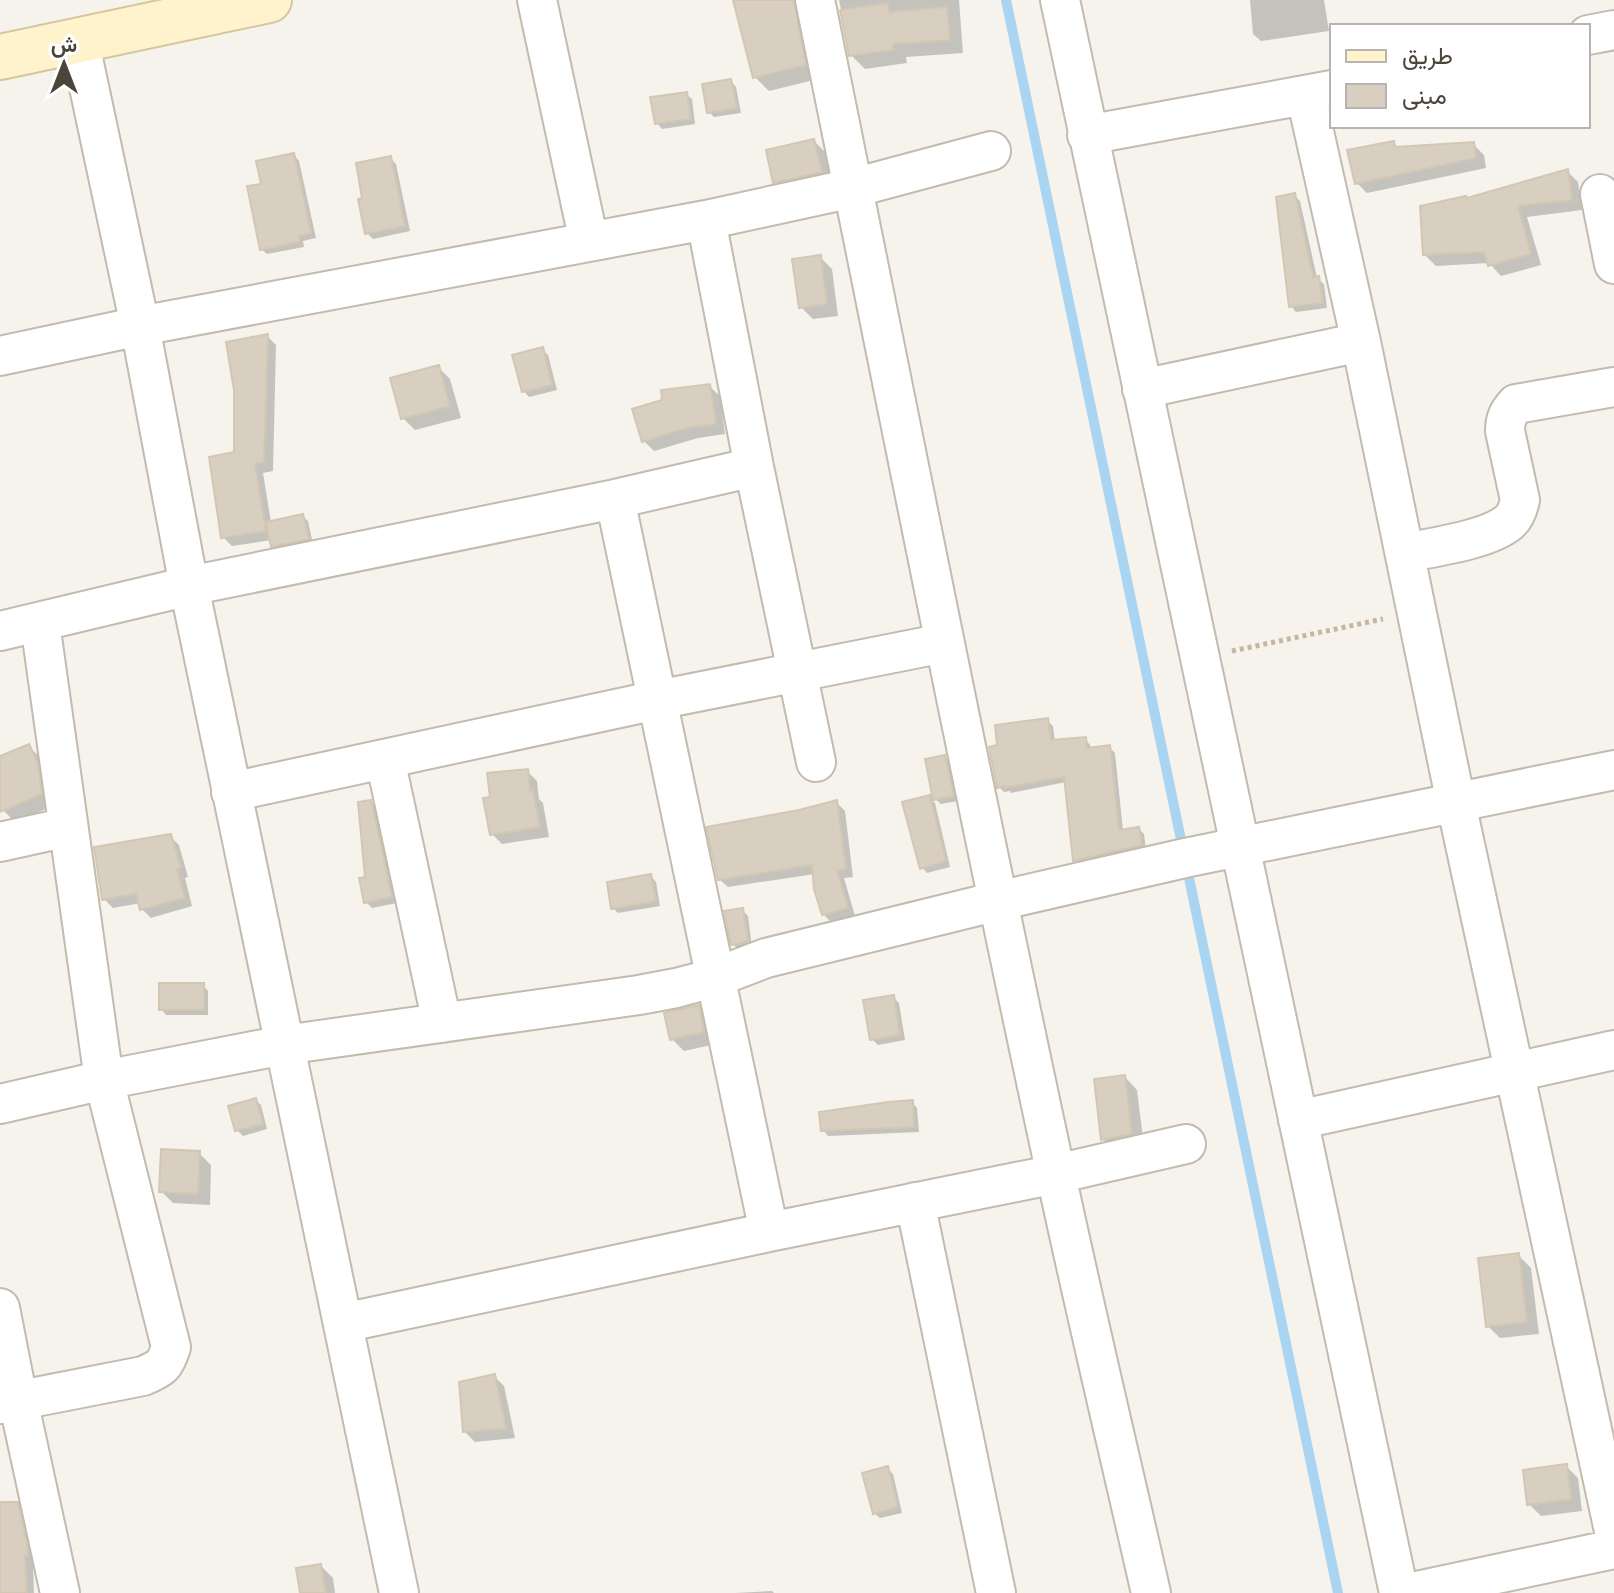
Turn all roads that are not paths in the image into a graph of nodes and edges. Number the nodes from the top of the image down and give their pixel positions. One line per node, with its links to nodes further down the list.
1 (269, 0): 7 (main road)
2 (537, 0): 15 (street)
3 (815, 0): 12 (street)
4 (1060, 0): 10 (street)
5 (1614, 30): 6 (street)
6 (1590, 35)
7 (79, 40): 8 (main road); 17 (street)
8 (0, 57)
9 (1319, 93): 10 (street); 18 (street)
10 (1087, 135): 21 (street)
11 (991, 151): 12 (street)
12 (853, 188): 14 (street); 28 (street)
13 (1600, 194): 16 (street)
14 (706, 220): 15 (street); 22 (street)
15 (589, 242): 17 (street)
16 (1614, 264)
17 (140, 326): 19 (street); 25 (street)
18 (1361, 342): 21 (street); 24 (street)
19 (0, 356)
20 (1614, 387): 24 (street)
21 (1142, 389): 38 (street)
22 (754, 467): 23 (street); 29 (street)
23 (615, 499): 25 (street); 30 (street)
24 (1405, 553): 35 (street)
25 (189, 586): 26 (street); 34 (street)
26 (40, 623): 27 (street); 36 (street)
27 (0, 631)
28 (944, 643): 29 (street); 39 (street)
29 (797, 672): 30 (street); 32 (street)
30 (657, 700): 31 (street); 40 (street)
31 (385, 759): 34 (street); 41 (street)
32 (816, 762)
33 (1614, 770): 35 (street)
34 (231, 792): 42 (street)
35 (1456, 803): 38 (street); 44 (street)
36 (68, 827): 37 (street); 45 (street)
37 (0, 842)
38 (1241, 847): 39 (street); 47 (street)
39 (998, 901): 40 (street); 49 (street)
40 (714, 978): 41 (street); 51 (street)
41 (442, 1023): 42 (street)
42 (284, 1045): 45 (street); 53 (street)
43 (1614, 1050): 44 (street)
44 (1515, 1072): 47 (street); 55 (street)
45 (104, 1080): 46 (street); 54 (street)
46 (0, 1104)
47 (1298, 1120): 61 (street)
48 (1186, 1144): 49 (street)
49 (1056, 1174): 50 (street); 60 (street)
50 (915, 1202): 51 (street); 59 (street)
51 (769, 1232): 53 (street)
52 (0, 1308): 54 (street)
53 (343, 1323): 58 (street)
54 (9, 1402): 57 (street)
55 (1614, 1531)
56 (1614, 1549): 62 (street)
57 (60, 1593)
58 (399, 1593)
59 (996, 1593)
60 (1151, 1593)
61 (1399, 1593)
62 (1407, 1593)

